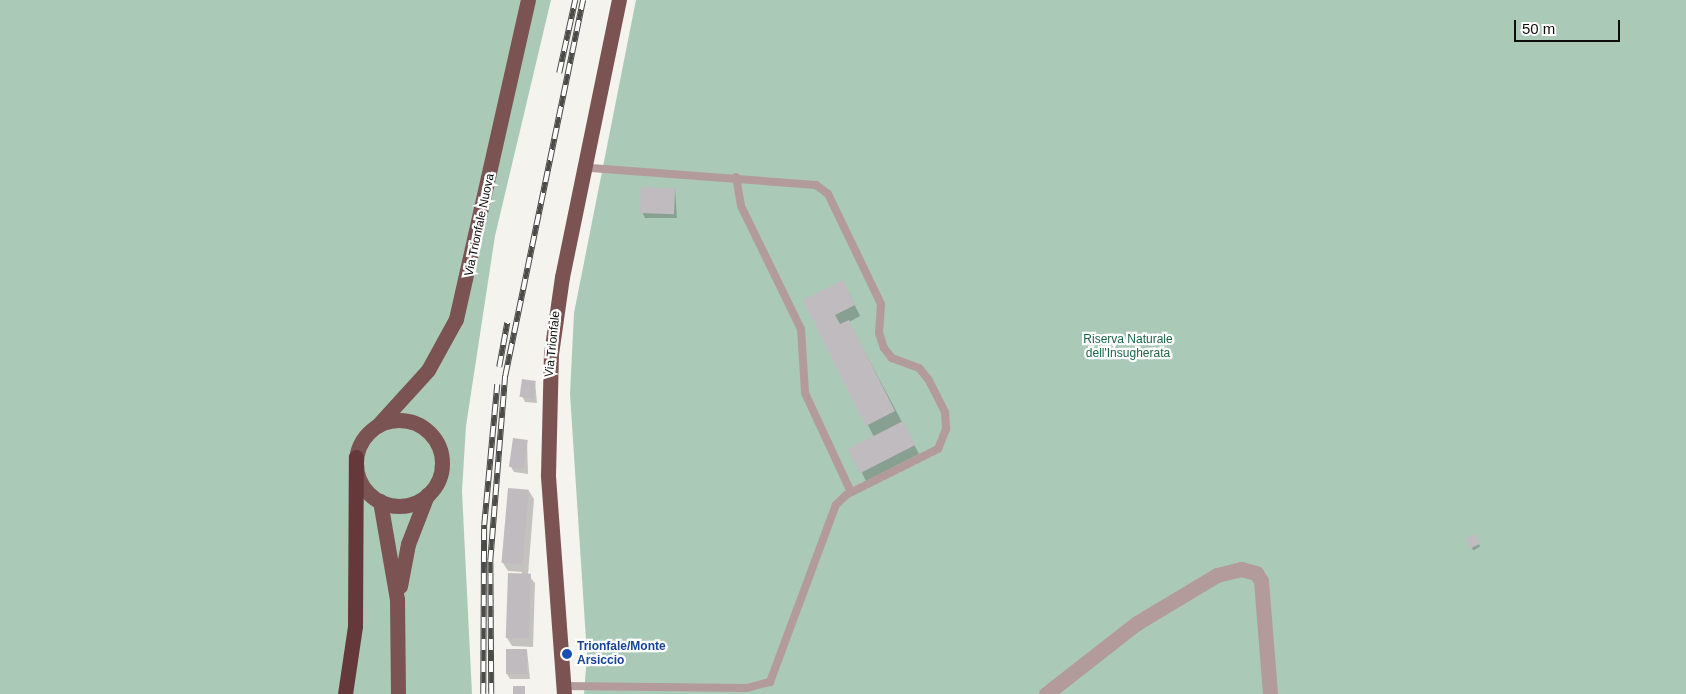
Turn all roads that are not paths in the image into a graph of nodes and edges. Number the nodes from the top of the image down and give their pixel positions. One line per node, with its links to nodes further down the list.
1 (528, 0): 5 (main road, Via Trionfale Nuova)
2 (619, 0): 3 (main road, Via Trionfale)
3 (588, 168): 4 (lane); 11 (main road, Via Trionfale)
4 (736, 177): 7 (lane); 7 (lane)
5 (378, 425): 6 (main road); 8 (main road)
6 (356, 457): 9 (main road); 12 (highway)
7 (850, 492): 11 (lane)
8 (427, 496): 9 (main road); 10 (main road)
9 (380, 501): 10 (main road)
10 (397, 600): 13 (main road)
11 (564, 690)
12 (346, 694)
13 (398, 694)
14 (1046, 694): 15 (street)
15 (1270, 694)

